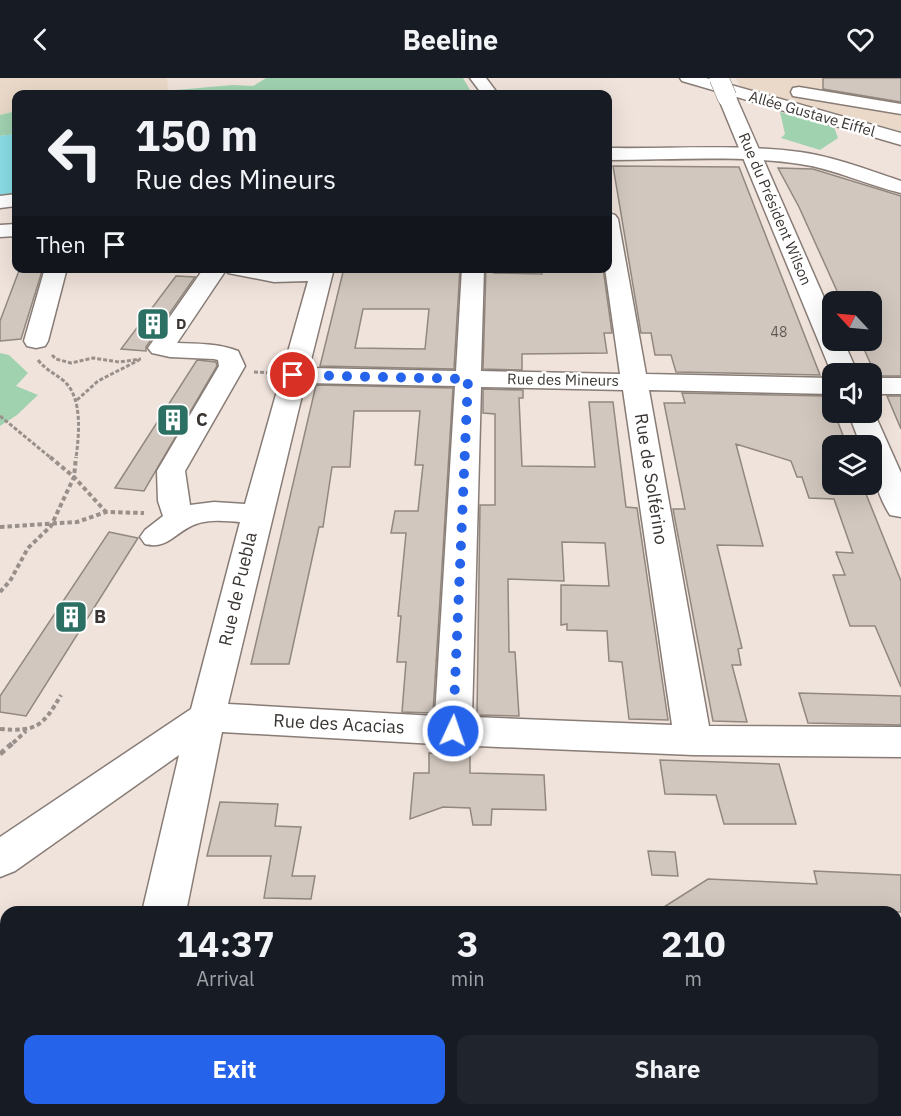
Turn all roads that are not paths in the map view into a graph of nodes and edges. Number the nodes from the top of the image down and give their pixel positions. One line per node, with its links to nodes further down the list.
1 (688, 78): 5 (street, Allée Gustave Eiffel)
2 (718, 78): 7 (street, Rue du Président Wilson, bridge)
3 (752, 78): 4 (street)
4 (901, 109)
5 (901, 139)
6 (612, 154): 7 (street)
7 (751, 155): 8 (street); 17 (street, Rue du Président Wilson)
8 (901, 187)
9 (612, 243): 20 (street, Rue de Solférino)
10 (56, 273): 16 (street)
11 (213, 273): 26 (street)
12 (473, 273): 19 (street)
13 (279, 275): 14 (street); 15 (street)
14 (321, 275): 15 (street, Rue de Puebla)
15 (310, 318): 18 (street, Rue de Puebla)
16 (36, 341)
17 (840, 363)
18 (293, 375): 19 (street, Rue des Mineurs); 26 (street, Rue de Puebla)
19 (468, 379): 20 (street, Rue des Mineurs); 28 (street)
20 (635, 381): 21 (street, Rue des Mineurs); 29 (street, Rue de Solférino)
21 (822, 386)
22 (882, 386): 23 (street)
23 (901, 386)
24 (866, 423): 25 (street)
25 (901, 508)
26 (256, 514): 27 (street, Rue de Puebla)
27 (207, 717): 28 (street, Rue des Acacias); 31 (street); 32 (street, Rue de Puebla)
28 (453, 731): 29 (street, Rue des Acacias)
29 (693, 740): 30 (street, Rue des Acacias)
30 (901, 742)
31 (0, 858)
32 (165, 906)

